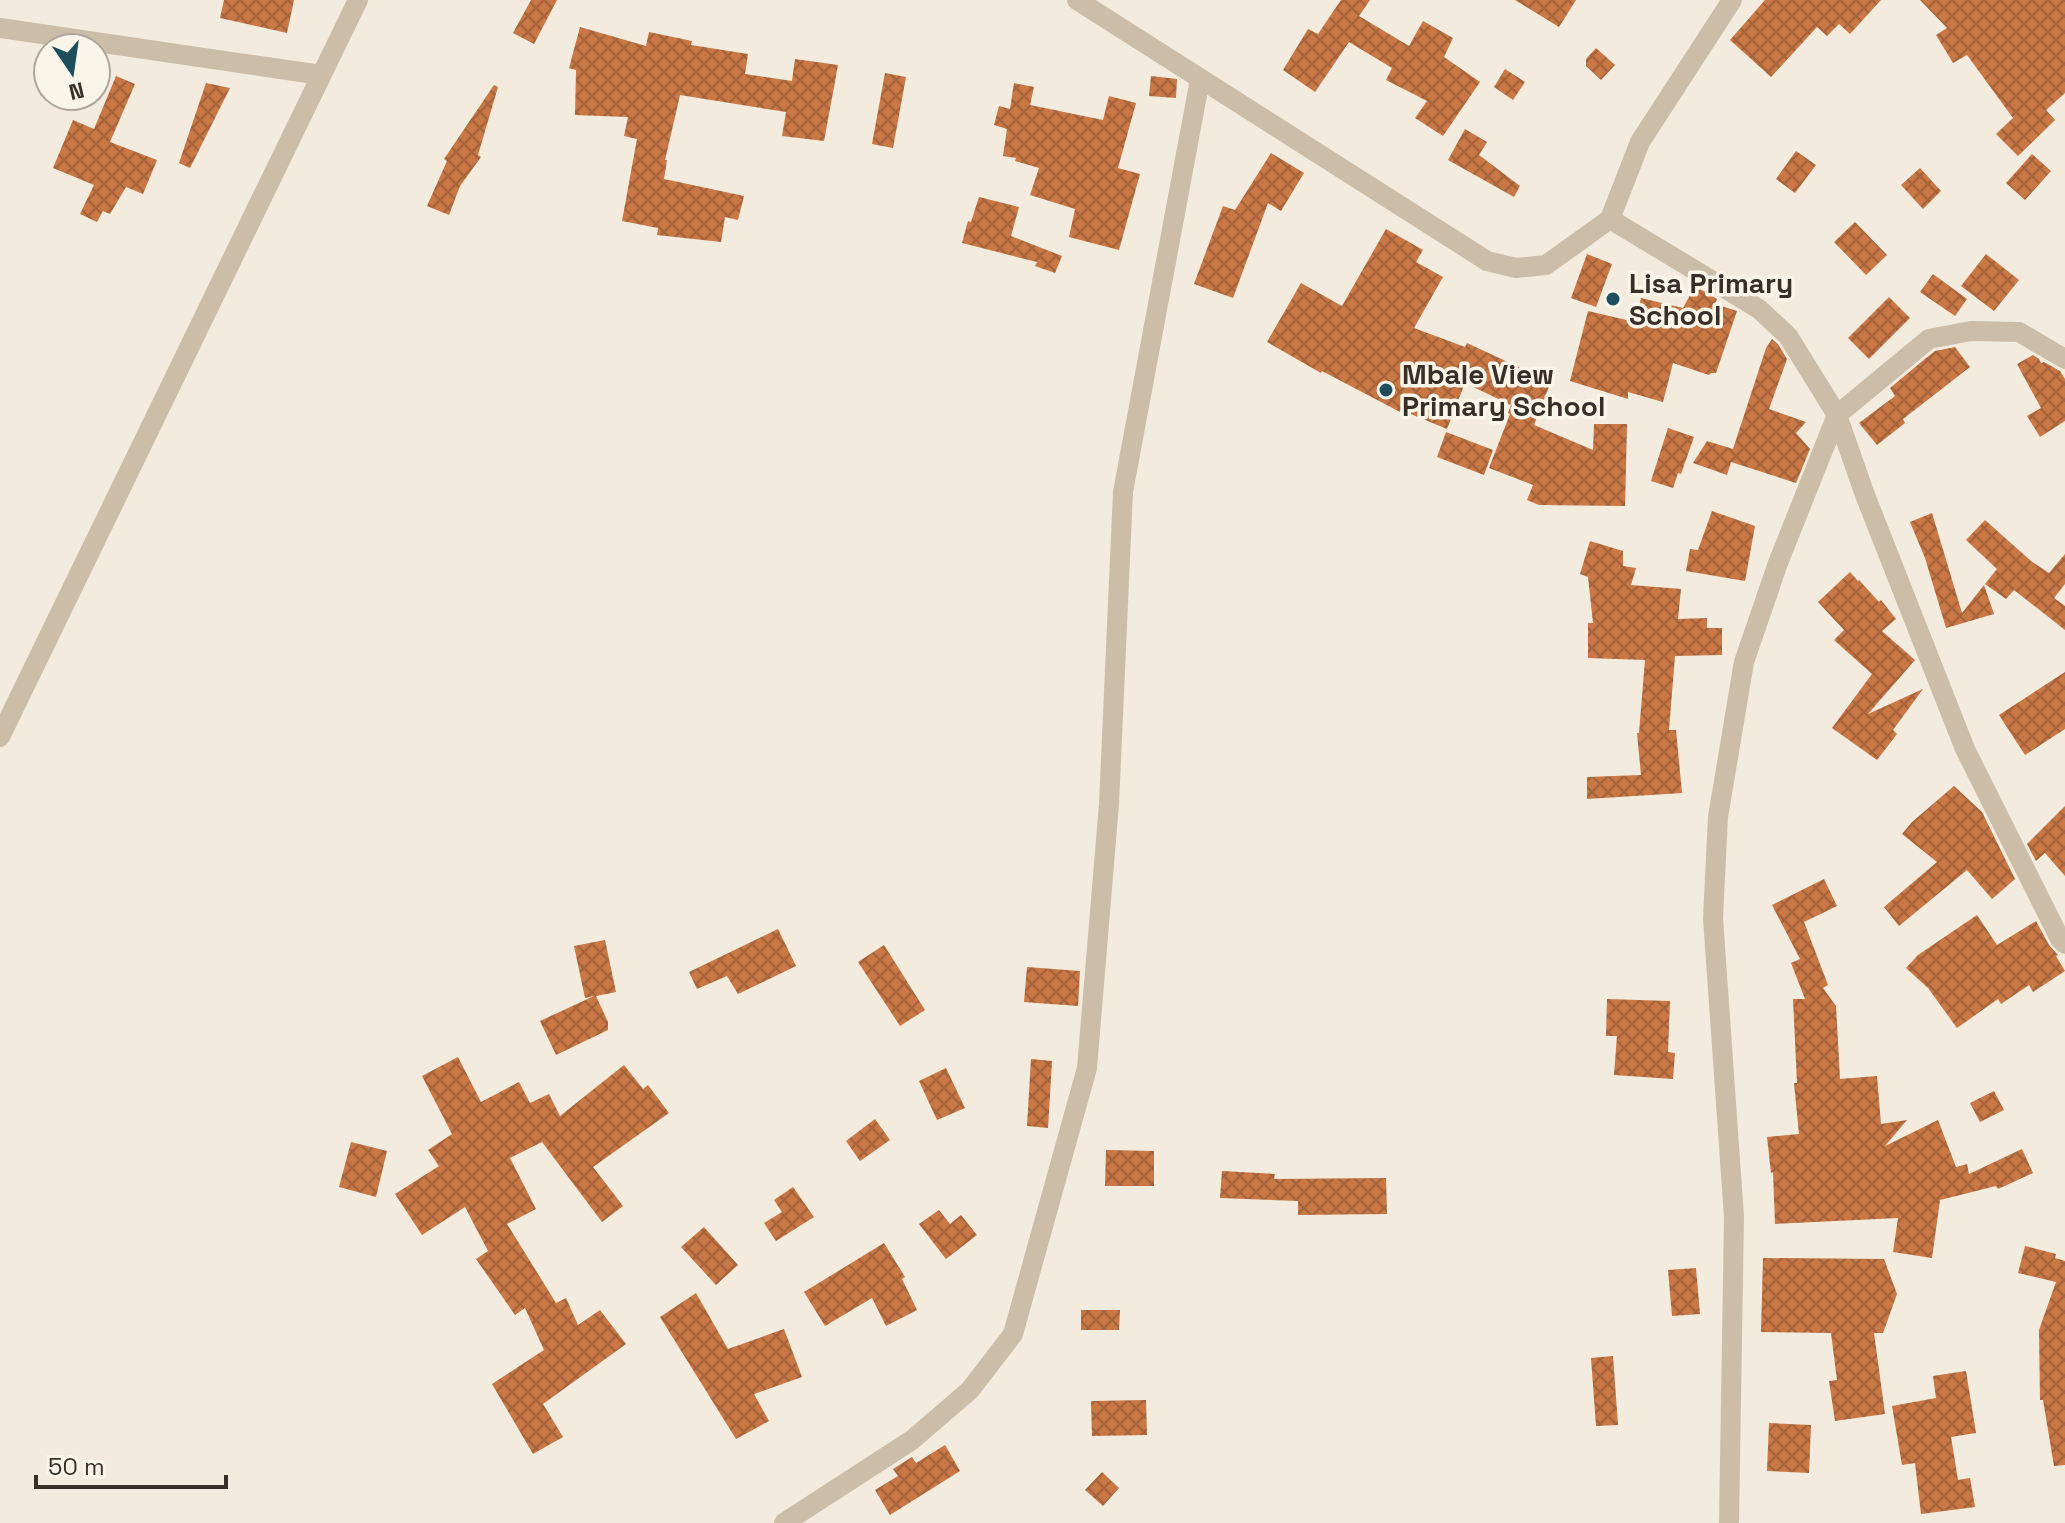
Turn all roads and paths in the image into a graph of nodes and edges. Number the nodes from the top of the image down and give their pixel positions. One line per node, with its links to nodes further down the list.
1 (358, 0): 5 (street)
2 (1077, 0): 6 (street)
3 (1732, 0): 7 (street)
4 (0, 28): 5 (street)
5 (321, 75): 10 (street)
6 (1200, 79): 7 (street); 12 (street)
7 (1610, 219): 9 (street)
8 (2065, 359): 9 (street)
9 (1837, 415): 11 (street); 13 (street)
10 (0, 737)
11 (2065, 944)
12 (784, 1523)
13 (1729, 1523)

